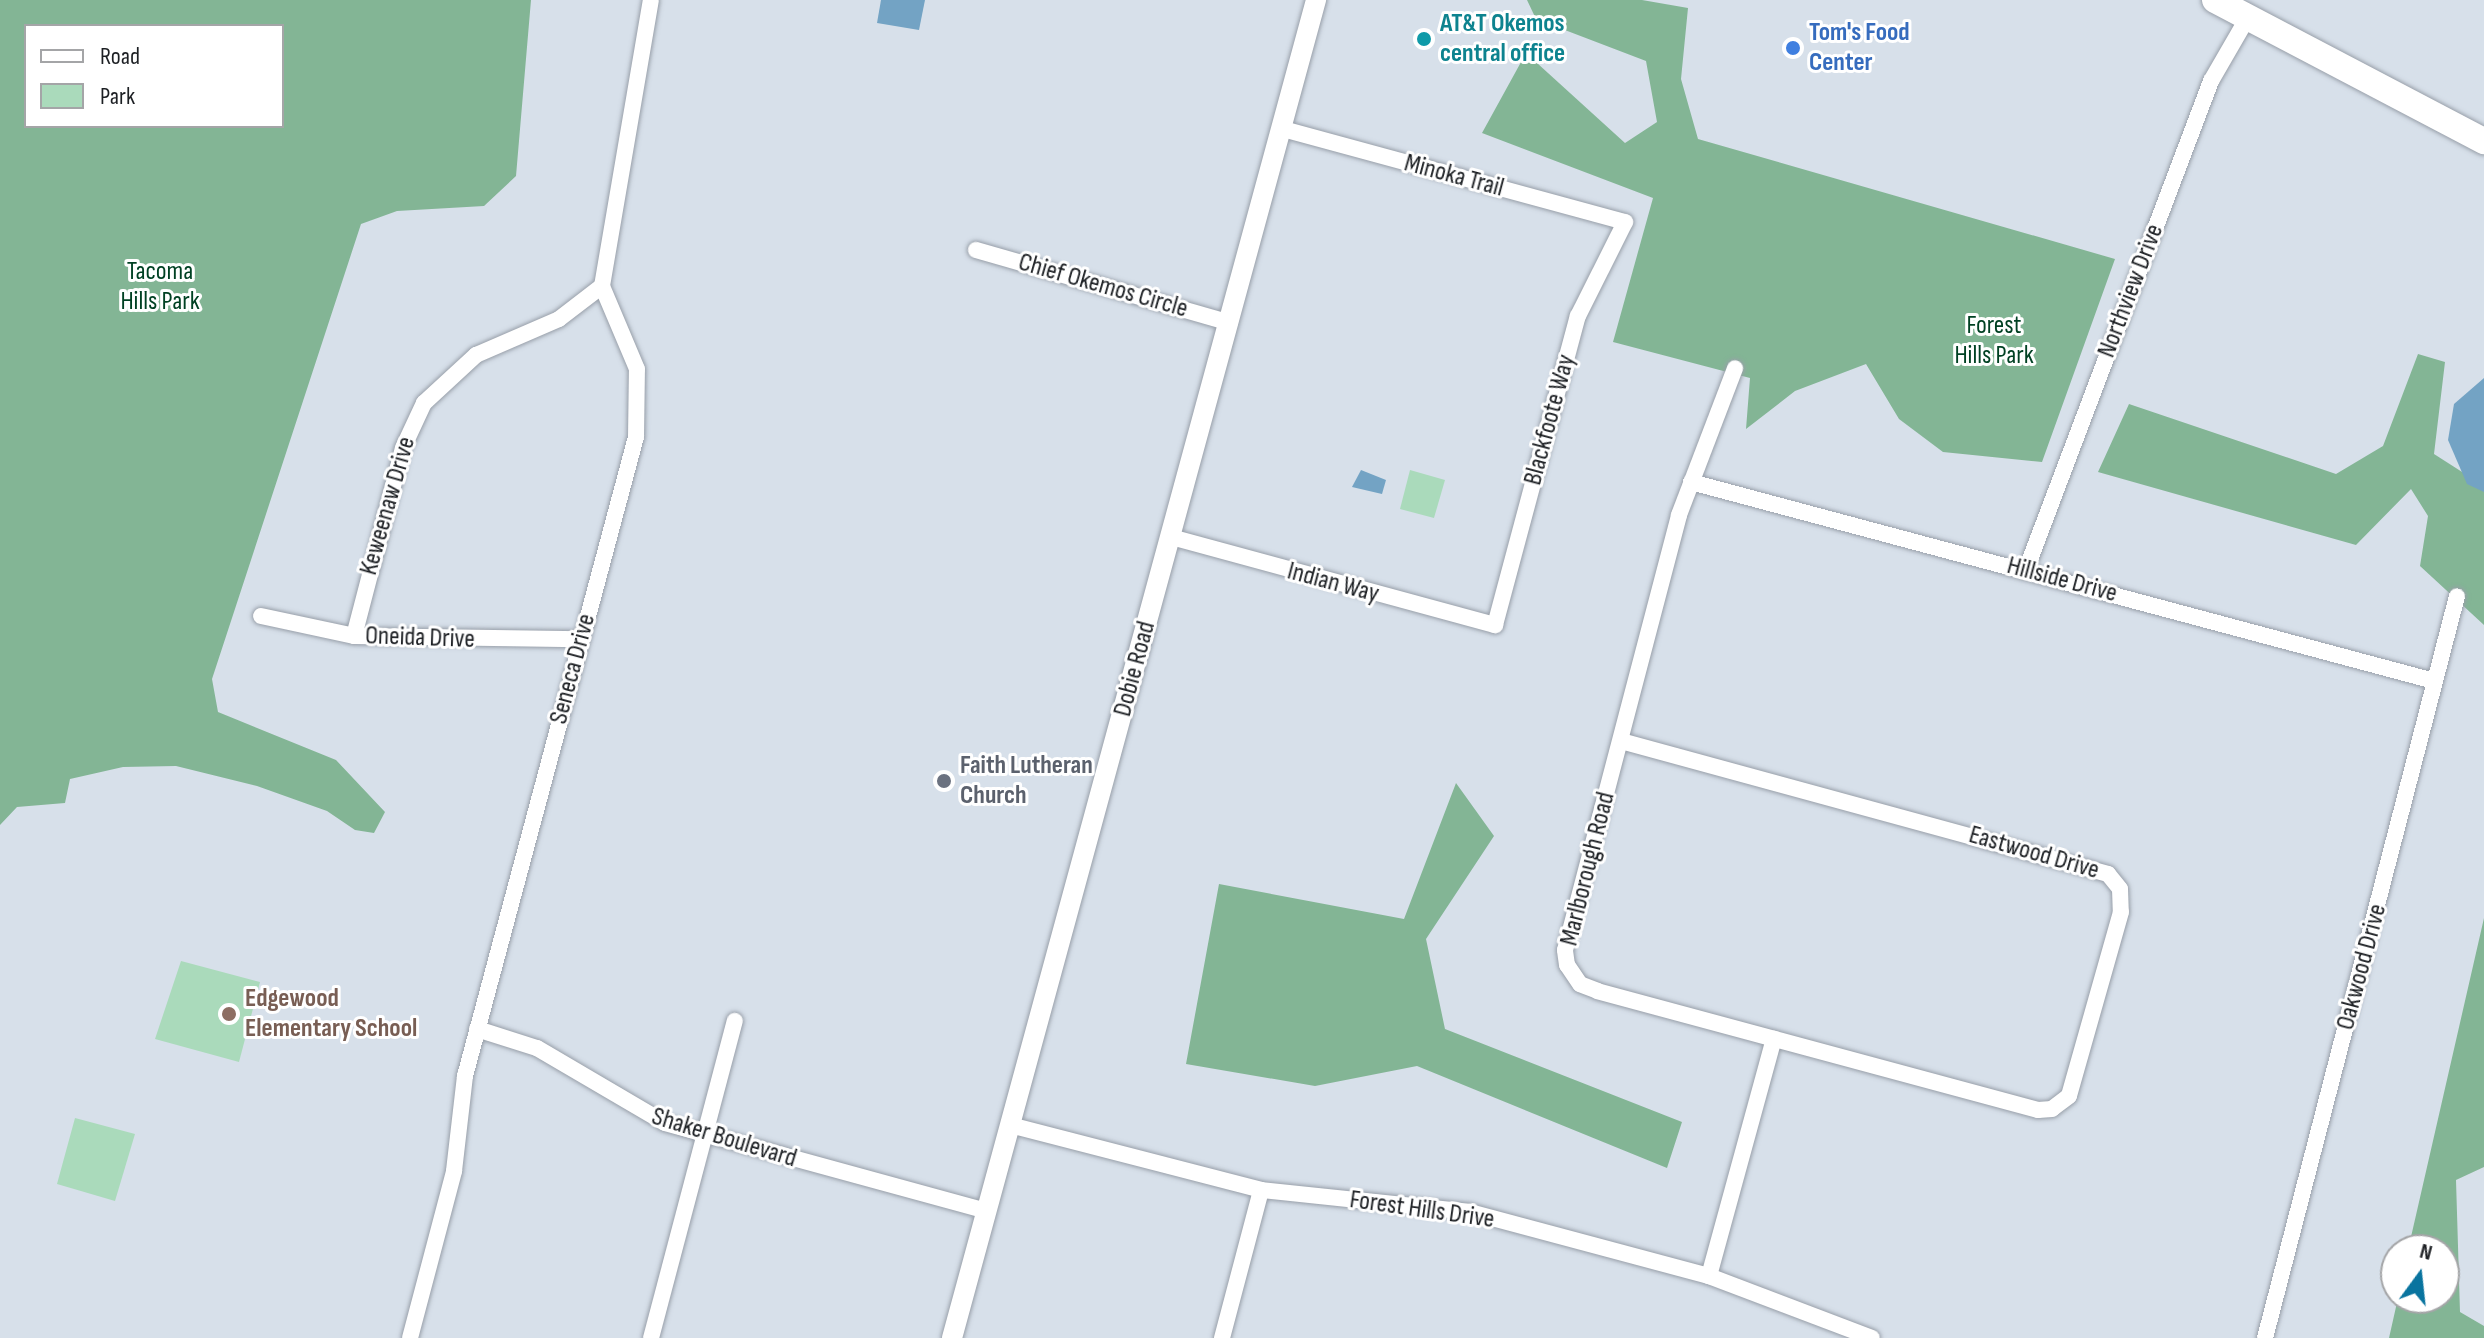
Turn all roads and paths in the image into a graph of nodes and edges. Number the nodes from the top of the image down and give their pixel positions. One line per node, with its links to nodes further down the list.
1 (651, 0): 9 (street)
2 (1316, 0): 5 (street, Dobie Road)
3 (2215, 0): 4 (main road)
4 (2248, 17): 6 (main road); 14 (street, Northview Drive)
5 (1282, 129): 7 (street, Minoka Trail); 10 (street, Dobie Road)
6 (2484, 141)
7 (1625, 222): 17 (street, Blackfoote Way)
8 (976, 250): 10 (street, Chief Okemos Circle)
9 (602, 286): 18 (street, Keweenaw Drive); 19 (street, Seneca Drive)
10 (1230, 323): 13 (street, Dobie Road)
11 (1735, 368): 12 (street, Marlborough Road)
12 (1691, 482): 14 (street, Hillside Drive); 21 (street, Marlborough Road)
13 (1171, 537): 17 (street, Indian Way); 25 (street, Dobie Road)
14 (2026, 570): 20 (street, Hillside Drive)
15 (2457, 596): 20 (street, Oakwood Drive)
16 (261, 616): 18 (street, Oneida Drive)
17 (1495, 625)
18 (354, 636): 19 (street, Oneida Drive)
19 (581, 639): 23 (street, Seneca Drive)
20 (2434, 681): 35 (street, Oakwood Drive)
21 (1621, 741): 24 (street, Marlborough Road); 24 (street, Eastwood Drive)
22 (735, 1021): 26 (street)
23 (477, 1029): 26 (street, Shaker Boulevard); 30 (street, Seneca Drive)
24 (1774, 1039): 29 (street)
25 (1010, 1125): 27 (street, Forest Hills Drive); 28 (street, Dobie Road)
26 (705, 1136): 28 (street, Shaker Boulevard); 31 (street)
27 (1261, 1190): 29 (street, Forest Hills Drive); 33 (street)
28 (987, 1211): 32 (street, Dobie Road)
29 (1709, 1276): 34 (street, Forest Hills Drive)
30 (410, 1338)
31 (651, 1338)
32 (952, 1338)
33 (1222, 1338)
34 (1872, 1338)
35 (2265, 1338)

